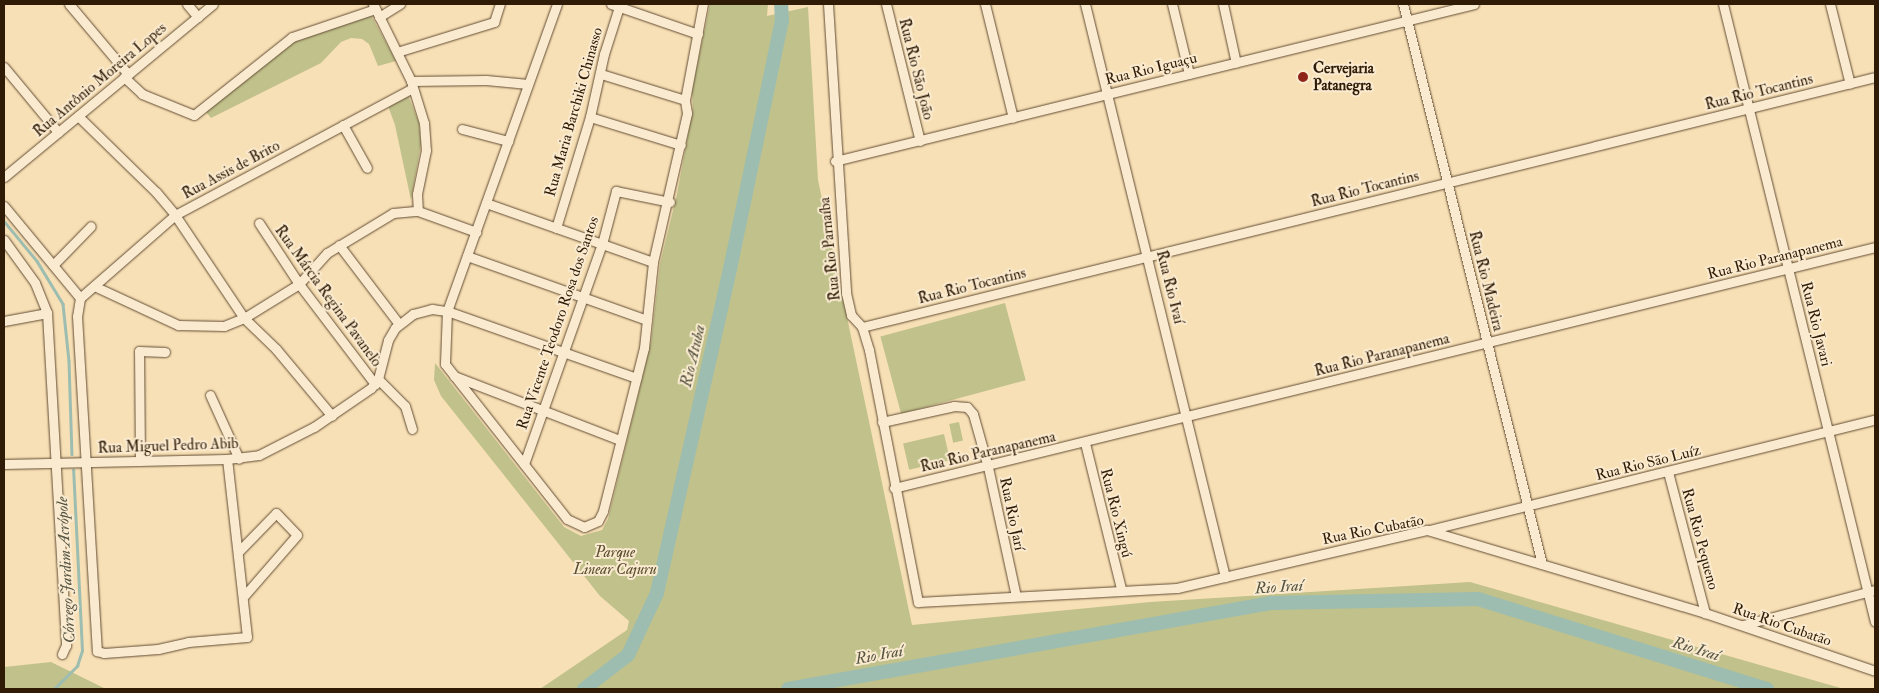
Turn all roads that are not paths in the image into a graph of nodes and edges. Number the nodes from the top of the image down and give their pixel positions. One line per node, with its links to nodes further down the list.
1 (69, 4): 28 (street)
2 (187, 4): 20 (street)
3 (213, 4): 20 (street, Rua Antônio Moreira Lopes)
4 (400, 4): 19 (street)
5 (500, 4): 23 (street)
6 (557, 4): 30 (street)
7 (703, 4): 22 (street)
8 (828, 4): 45 (street, Rua Rio Parnaíba)
9 (886, 4): 43 (street, Rua Rio São João)
10 (985, 4): 38 (street)
11 (1085, 4): 33 (street, Rua Rio Ivaí)
12 (1172, 4): 27 (street)
13 (1223, 4): 24 (street)
14 (1403, 4): 21 (street, Rua Rio Madeira)
15 (1474, 4): 21 (street, Rua Rio Iguaçu)
16 (1723, 4): 35 (street, Rua Rio Javari)
17 (1830, 4): 31 (street)
18 (617, 5): 22 (street); 26 (street, Rua Maria Barchiki Chinasso)
19 (376, 10): 23 (street); 28 (street)
20 (198, 17): 28 (street, Rua Antônio Moreira Lopes)
21 (1407, 20): 24 (street, Rua Rio Iguaçu); 48 (street, Rua Rio Madeira)
22 (698, 34): 34 (street)
23 (397, 52): 32 (street)
24 (1236, 62): 27 (street, Rua Rio Iguaçu)
25 (4, 67): 41 (street)
26 (601, 74): 34 (street); 37 (street, Rua Maria Barchiki Chinasso)
27 (1190, 74): 33 (street, Rua Rio Iguaçu)
28 (126, 76): 36 (street, Rua Antônio Moreira Lopes)
29 (1875, 77): 31 (street, Rua Rio Tocantins)
30 (528, 84): 32 (street, Rua Assis de Brito); 42 (street)
31 (1850, 84): 35 (street, Rua Rio Tocantins)
32 (411, 85): 39 (street, Rua Assis de Brito); 52 (street)
33 (1107, 95): 38 (street, Rua Rio Iguaçu); 63 (street, Rua Rio Ivaí)
34 (684, 100): 44 (street)
35 (1748, 108): 48 (street, Rua Rio Tocantins); 66 (street, Rua Rio Javari)
36 (78, 116): 41 (street, Rua Antônio Moreira Lopes); 53 (street)
37 (590, 118): 44 (street); 56 (street, Rua Maria Barchiki Chinasso)
38 (1013, 118): 43 (street, Rua Rio Iguaçu)
39 (343, 125): 46 (street); 53 (street, Rua Assis de Brito)
40 (462, 129): 42 (street)
41 (58, 132): 47 (street, Rua Antônio Moreira Lopes)
42 (508, 141): 50 (street)
43 (920, 141): 45 (street, Rua Rio Iguaçu)
44 (681, 144): 49 (street)
45 (836, 161): 77 (street, Rua Rio Parnaíba)
46 (368, 168)
47 (4, 177)
48 (1448, 182): 63 (street, Rua Rio Tocantins); 78 (street, Rua Rio Madeira)
49 (670, 202): 59 (street, Rua Vicente Teodoro Rosa dos Santos); 64 (street)
50 (486, 203): 56 (street); 57 (street)
51 (4, 206): 65 (street)
52 (418, 211): 57 (street); 60 (street)
53 (175, 215): 68 (street, Rua Assis de Brito); 73 (street)
54 (259, 223): 67 (street, Rua Márcia Regina Pavanelo)
55 (91, 226): 65 (street)
56 (556, 228): 59 (street)
57 (476, 232): 62 (street)
58 (4, 240): 72 (street)
59 (602, 244): 64 (street); 70 (street, Rua Vicente Teodoro Rosa dos Santos)
60 (339, 245): 67 (street); 76 (street)
61 (1875, 248): 66 (street, Rua Rio Paranapanema)
62 (467, 256): 70 (street); 71 (street)
63 (1148, 257): 77 (street, Rua Rio Tocantins); 87 (street, Rua Rio Ivaí)
64 (653, 262): 74 (street)
65 (53, 265): 69 (street)
66 (1788, 269): 78 (street, Rua Rio Paranapanema); 91 (street, Rua Rio Javari)
67 (299, 284): 73 (street); 83 (street, Rua Márcia Regina Pavanelo)
68 (94, 286): 69 (street, Rua Assis de Brito); 73 (street)
69 (80, 298): 97 (street)
70 (583, 298): 74 (street); 80 (street, Rua Vicente Teodoro Rosa dos Santos)
71 (448, 311): 76 (street); 80 (street); 81 (street)
72 (47, 313): 75 (street); 98 (street)
73 (244, 318): 86 (street)
74 (647, 320): 82 (street)
75 (4, 321)
76 (399, 324): 83 (street)
77 (862, 327): 89 (street, Rua Rio Parnaíba)
78 (1487, 343): 87 (street, Rua Rio Paranapanema); 104 (street, Rua Rio Madeira)
79 (165, 352): 96 (street)
80 (564, 352): 82 (street); 85 (street, Rua Vicente Teodoro Rosa dos Santos)
81 (454, 375): 85 (street); 100 (street)
82 (636, 378): 92 (street)
83 (376, 382): 86 (street, Rua Miguel Pedro Abib); 90 (street, Rua Márcia Regina Pavanelo)
84 (210, 395): 94 (street)
85 (543, 410): 92 (street); 100 (street, Rua Vicente Teodoro Rosa dos Santos)
86 (332, 416): 94 (street, Rua Miguel Pedro Abib)
87 (1188, 418): 93 (street, Rua Rio Paranapanema); 108 (street, Rua Rio Ivaí)
88 (1875, 420): 91 (street, Rua Rio São Luíz)
89 (882, 422): 101 (street, Rua Rio Jarí); 103 (street, Rua Rio Parnaíba)
90 (412, 429)
91 (1829, 432): 102 (street, Rua Rio São Luíz); 110 (street, Rua Rio Javari)
92 (620, 440): 100 (street)
93 (1085, 443): 101 (street, Rua Rio Paranapanema); 109 (street, Rua Rio Xingú)
94 (239, 458): 95 (street, Rua Miguel Pedro Abib)
95 (227, 459): 96 (street, Rua Miguel Pedro Abib); 106 (street)
96 (140, 461): 97 (street, Rua Miguel Pedro Abib)
97 (85, 462): 98 (street, Rua Miguel Pedro Abib); 111 (street)
98 (56, 463): 99 (street, Rua Miguel Pedro Abib); 119 (street)
99 (4, 464)
100 (524, 464)
101 (988, 467): 103 (street, Rua Rio Paranapanema); 112 (street, Rua Rio Jarí)
102 (1668, 472): 104 (street, Rua Rio São Luíz); 114 (street, Rua Rio Pequeno)
103 (894, 488): 113 (street, Rua Rio Parnaíba)
104 (1528, 508): 105 (street, Rua Rio São Luíz); 107 (street, Rua Rio Madeira)
105 (1427, 530): 107 (street, Rua Rio Cubatão); 108 (street, Rua Rio Cubatão)
106 (238, 552): 111 (street); 111 (street)
107 (1542, 564): 114 (street, Rua Rio Cubatão)
108 (1225, 577): 109 (street, Rua Rio Cubatão)
109 (1121, 589): 112 (street, Rua Rio Cubatão)
110 (1872, 591): 115 (street); 116 (street, Rua Rio Javari)
111 (244, 596)
112 (1016, 596): 113 (street, Rua Rio Cubatão)
113 (918, 602)
114 (1704, 613): 117 (street, Rua Rio Cubatão)
115 (1762, 620): 117 (street); 118 (street)
116 (1875, 622)
117 (1742, 626): 118 (street, Rua Rio Cubatão)
118 (1753, 629): 120 (street, Rua Rio Cubatão)
119 (62, 654)
120 (1875, 671)

